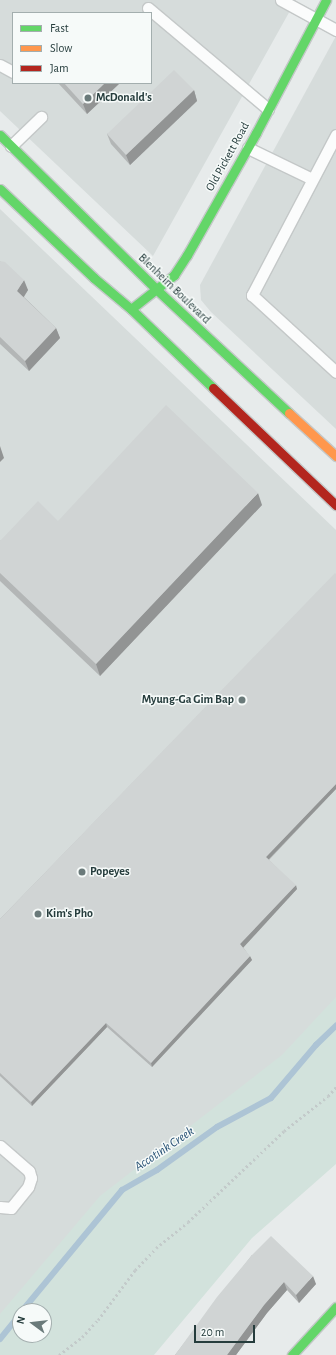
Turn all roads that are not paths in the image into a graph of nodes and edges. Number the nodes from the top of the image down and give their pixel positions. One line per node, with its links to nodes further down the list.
1 (281, 0): 4 (lane)
2 (326, 0): 4 (main road, Old Pickett Road)
3 (148, 8): 8 (lane)
4 (315, 20): 5 (lane); 8 (main road, Old Pickett Road)
5 (336, 30)
6 (0, 65): 7 (lane)
7 (12, 71)
8 (268, 109): 13 (main road, Old Pickett Road)
9 (41, 117): 12 (lane)
10 (336, 134): 14 (lane)
11 (0, 135): 12 (main road, Blenheim Boulevard)
12 (11, 146): 16 (main road, Blenheim Boulevard)
13 (248, 148): 14 (lane); 16 (main road, Old Pickett Road)
14 (312, 179): 18 (lane)
15 (0, 189): 17 (main road)
16 (156, 289): 17 (main road, Old Pickett Road); 19 (main road, Blenheim Boulevard)
17 (131, 309): 20 (main road)
18 (336, 372)
19 (336, 456)
20 (336, 505)
21 (0, 1146): 22 (lane)
22 (0, 1207)
23 (336, 1307): 24 (main road)
24 (292, 1355)

